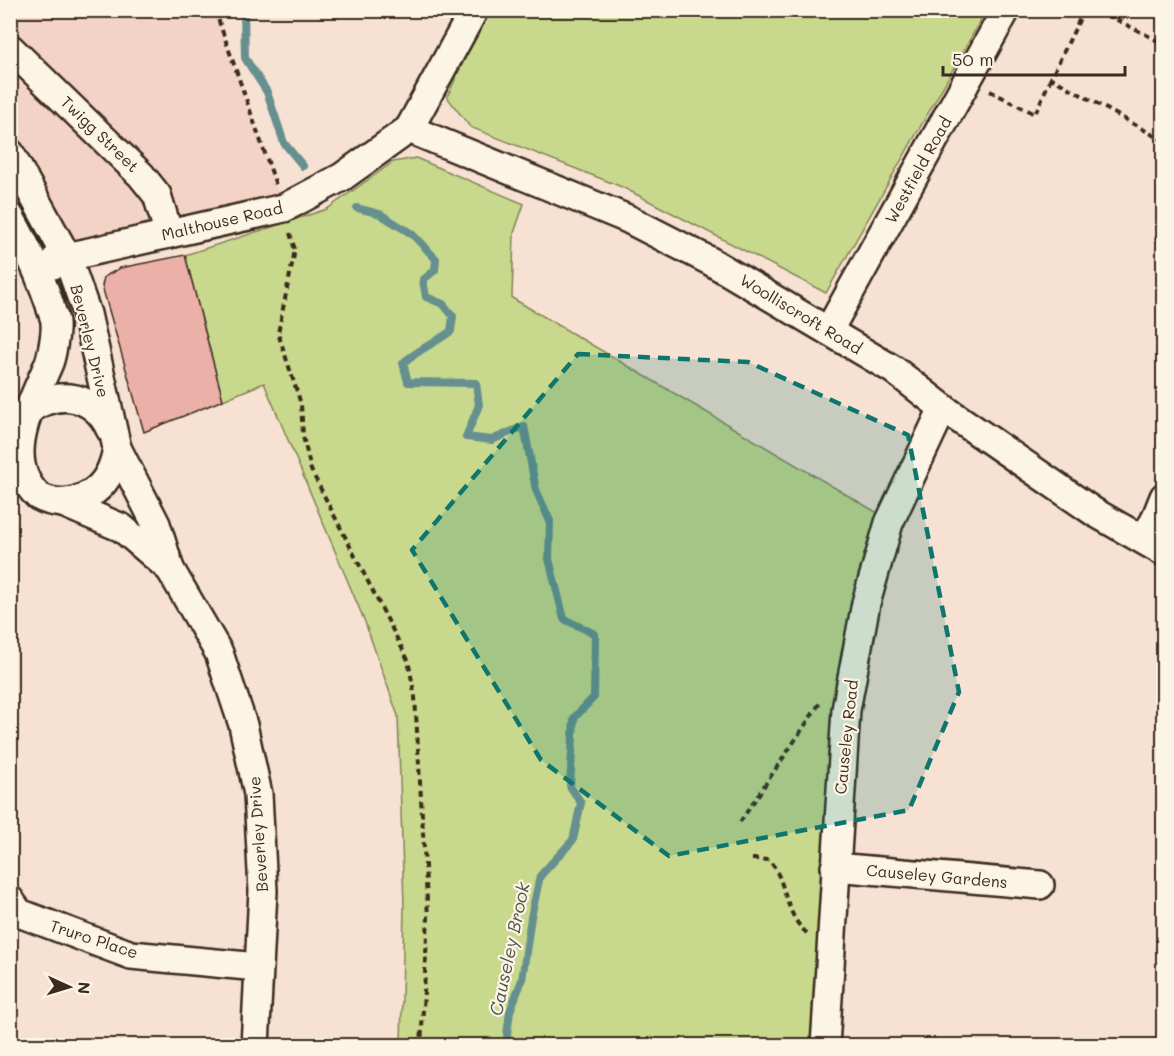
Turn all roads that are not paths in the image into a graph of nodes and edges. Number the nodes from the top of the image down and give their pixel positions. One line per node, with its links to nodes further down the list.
1 (474, 10): 4 (street, Malthouse Road)
2 (1006, 10): 10 (street, Westfield Road)
3 (10, 48): 7 (street, Twigg Street)
4 (409, 129): 7 (street, Malthouse Road); 10 (street, Woolliscroft Road)
5 (10, 153): 8 (street, Beverley Drive)
6 (10, 217): 9 (street, Beverley Drive)
7 (169, 234): 8 (street, Malthouse Road)
8 (67, 257): 9 (street); 13 (street, Beverley Drive)
9 (44, 288): 12 (street, Beverley Drive)
10 (829, 330): 11 (street, Woolliscroft Road)
11 (943, 408): 17 (street, Woolliscroft Road); 19 (street, Causeley Road)
12 (20, 418): 13 (street); 14 (street)
13 (115, 442): 16 (street); 18 (street, Beverley Drive)
14 (13, 473): 16 (street)
15 (1164, 497): 17 (street)
16 (63, 503): 18 (street, Beverley Drive)
17 (1153, 546)
18 (170, 569): 22 (street, Beverley Drive)
19 (835, 867): 20 (street, Causeley Gardens); 24 (street, Causeley Road)
20 (1040, 885)
21 (10, 900): 22 (street, Truro Place)
22 (258, 967): 23 (street, Beverley Drive)
23 (255, 1046)
24 (825, 1046)

